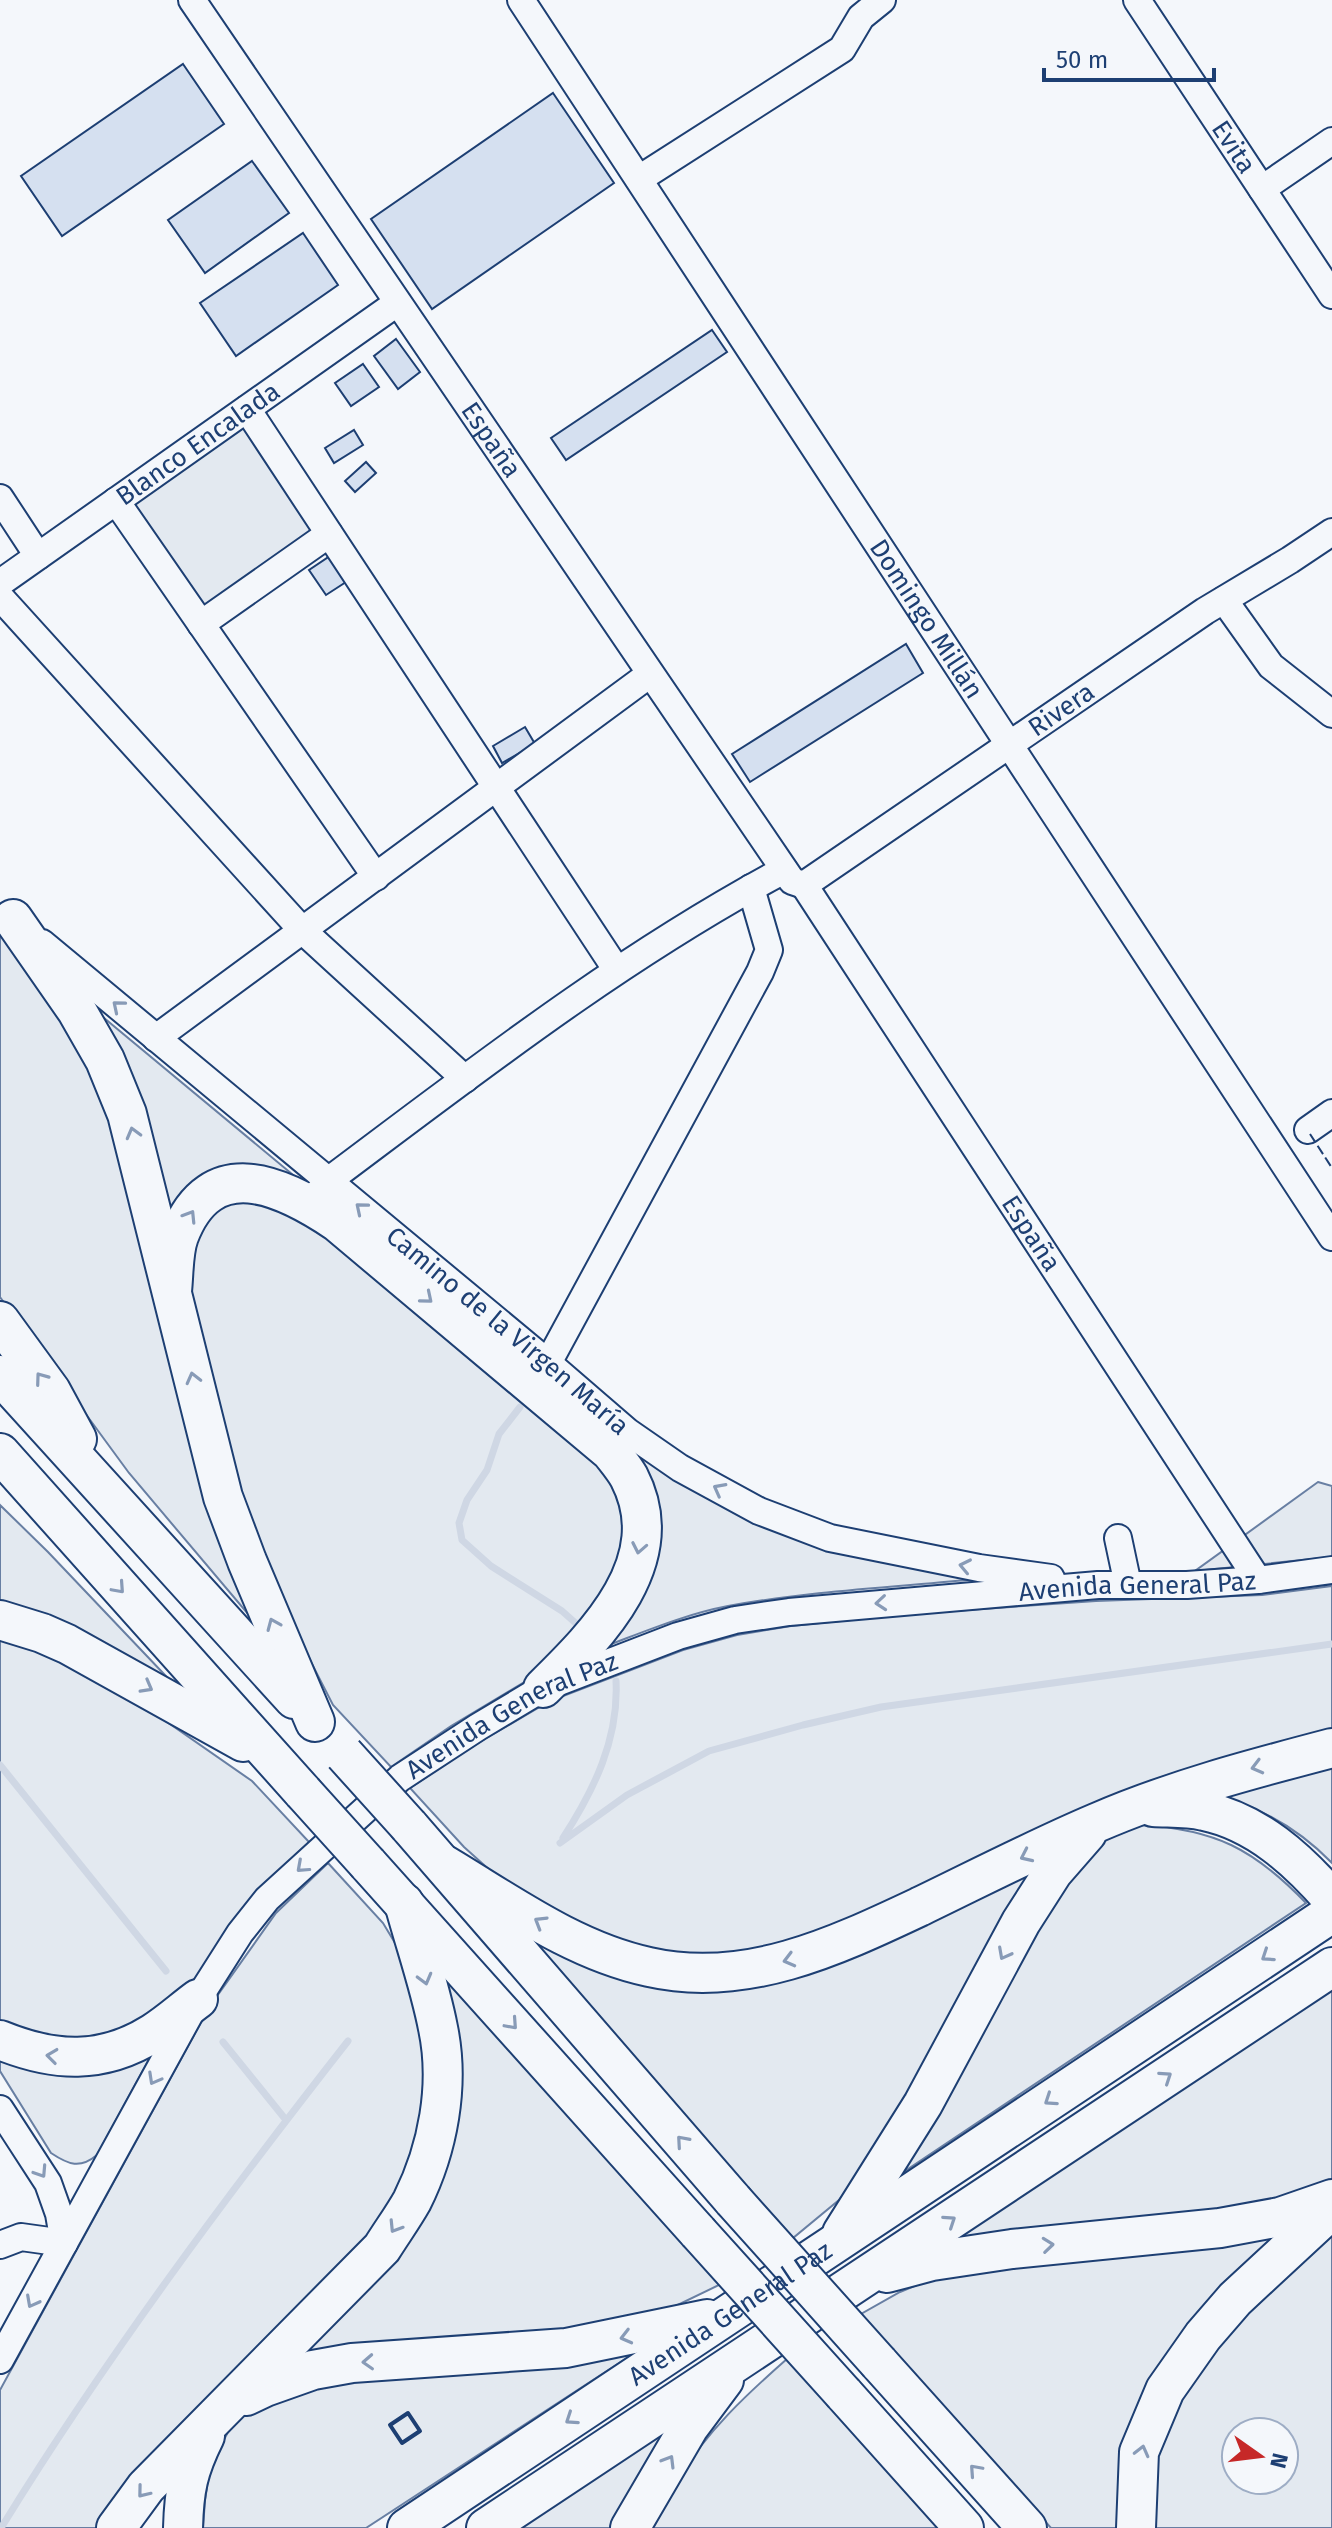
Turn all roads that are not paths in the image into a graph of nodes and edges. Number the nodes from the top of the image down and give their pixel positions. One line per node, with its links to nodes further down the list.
1 (192, 0): 9 (street, España)
2 (521, 0): 6 (street, Domingo Millán)
3 (882, 0): 6 (street)
4 (1137, 0): 7 (street, Evita)
5 (1332, 141): 7 (street)
6 (639, 179): 22 (street, Domingo Millán)
7 (1262, 189): 8 (street, Evita)
8 (1332, 295)
9 (397, 303): 10 (street, Blanco Encalada); 20 (street, España)
10 (247, 409): 12 (street, Blanco Encalada); 14 (street)
11 (0, 498): 15 (street)
12 (116, 501): 15 (street, Blanco Encalada); 19 (street)
13 (1332, 532): 18 (street, Rivera)
14 (329, 534): 19 (street); 23 (street)
15 (38, 556): 16 (street, Blanco Encalada)
16 (0, 583)
17 (0, 597): 28 (street)
18 (1224, 600): 21 (street); 22 (street, Rivera)
19 (201, 624): 24 (street)
20 (650, 674): 23 (street); 25 (street, España)
21 (1332, 714)
22 (1009, 745): 25 (street, Rivera); 35 (street, Domingo Millán)
23 (497, 787): 24 (street); 29 (street)
24 (376, 877): 28 (street)
25 (793, 879): 26 (street, Rivera); 47 (street, España)
26 (751, 888): 29 (street, Rivera); 38 (street)
27 (6, 914): 30 (street, Camino de la Virgen María, one-way to 27); 36 (highway, one-way to 27)
28 (302, 930): 30 (street); 31 (street)
29 (616, 969): 31 (street, Rivera)
30 (156, 1038): 34 (street, Camino de la Virgen María)
31 (465, 1079): 34 (street, Rivera)
32 (1332, 1113): 33 (street)
33 (1308, 1130)
34 (319, 1192): 36 (highway, one-way to 34); 38 (street, Camino de la Virgen María, one-way to 34); 41 (highway, one-way to 41)
35 (1332, 1237)
36 (172, 1291): 52 (highway, one-way to 36)
37 (0, 1321): 43 (highway, one-way to 37)
38 (548, 1363): 41 (street, Camino de la Virgen María)
39 (0, 1375): 43 (highway)
40 (0, 1453): 44 (highway)
41 (636, 1458): 48 (street, Camino de la Virgen María, one-way to 41); 51 (highway, one-way to 51)
42 (0, 1478): 44 (highway)
43 (107, 1494): 52 (highway)
44 (67, 1530): 54 (highway, one-way to 54)
45 (1118, 1538): 49 (street)
46 (1332, 1570): 47 (street, Avenida General Paz)
47 (1258, 1580): 49 (street, Avenida General Paz)
48 (1098, 1585): 49 (street, Avenida General Paz); 51 (street, Avenida General Paz, one-way to 51)
49 (1128, 1585)
50 (0, 1620): 54 (highway, one-way to 54)
51 (543, 1688): 62 (street, Avenida General Paz, one-way to 62)
52 (315, 1722): 57 (highway, bridge)
53 (1332, 1748): 55 (highway, one-way to 55)
54 (273, 1760): 59 (highway, bridge)
55 (1138, 1806): 56 (highway); 58 (highway)
56 (1097, 1822): 57 (highway, one-way to 57); 67 (highway, one-way to 67)
57 (445, 1865): 81 (highway, one-way to 57, bridge)
58 (1332, 1899)
59 (404, 1903): 74 (highway, one-way to 74); 80 (highway, one-way to 80, bridge)
60 (1332, 1913): 67 (highway, Avenida General Paz, one-way to 67)
61 (1332, 1967): 70 (highway, Avenida General Paz, one-way to 61)
62 (198, 1999): 63 (highway, one-way to 63); 68 (street, Avenida General Paz, one-way to 68)
63 (0, 2040)
64 (0, 2109): 68 (street, one-way to 68)
65 (1332, 2199): 70 (highway, one-way to 65)
66 (1332, 2209): 82 (highway, one-way to 66)
67 (837, 2242): 71 (highway, Avenida General Paz)
68 (64, 2243): 69 (street); 73 (street, Avenida General Paz, one-way to 73)
69 (0, 2245)
70 (861, 2279): 72 (highway, Avenida General Paz)
71 (730, 2314): 74 (highway, one-way to 74); 77 (highway, Avenida General Paz, one-way to 77)
72 (747, 2354): 78 (highway, Avenida General Paz); 79 (highway, one-way to 72)
73 (0, 2360)
74 (220, 2412): 75 (highway, one-way to 75); 76 (highway)
75 (116, 2528)
76 (183, 2528)
77 (407, 2528)
78 (486, 2528)
79 (630, 2528)
80 (964, 2528)
81 (1027, 2528)
82 (1136, 2528)

